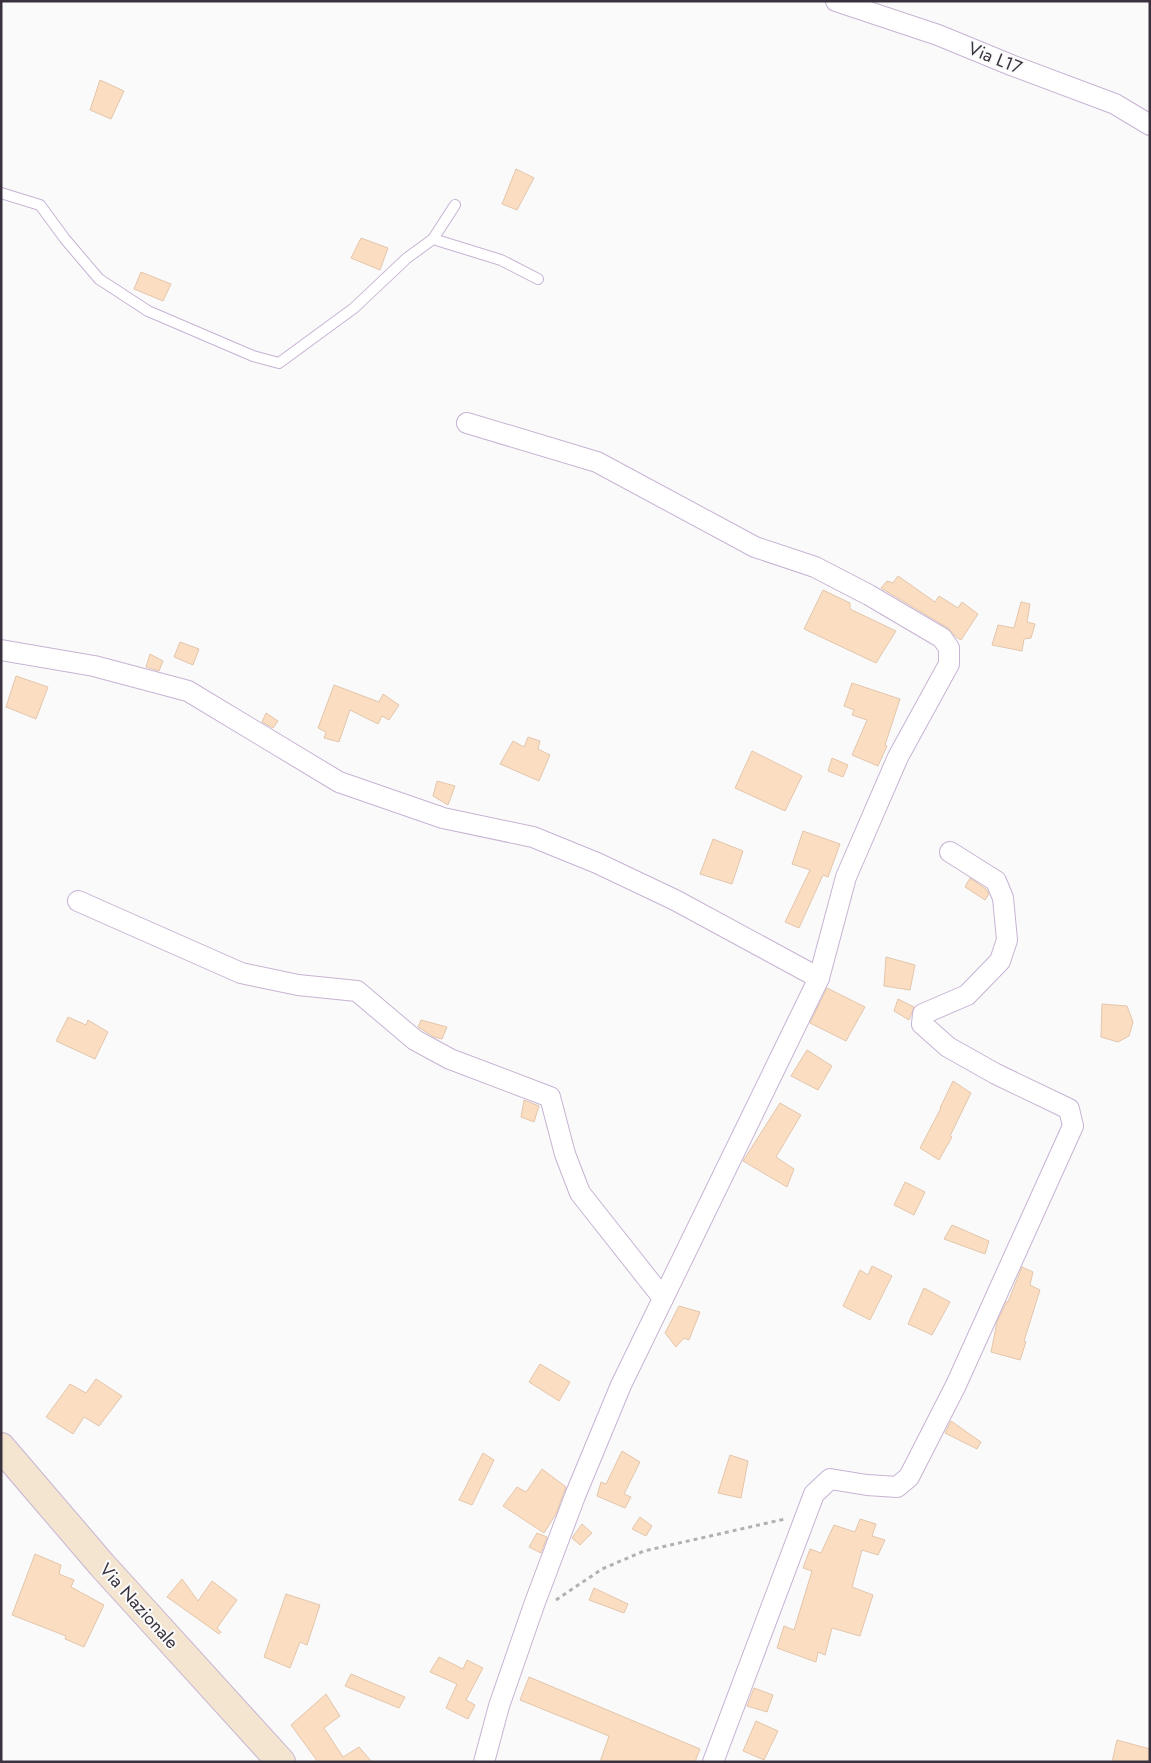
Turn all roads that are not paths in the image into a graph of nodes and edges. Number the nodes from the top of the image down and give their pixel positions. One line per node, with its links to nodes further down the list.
1 (836, 1): 2 (street, Via L17)
2 (1150, 125)
3 (1, 193): 5 (lane)
4 (455, 205): 5 (lane)
5 (433, 240): 6 (lane)
6 (538, 279)
7 (467, 424): 11 (street)
8 (1, 650): 11 (street)
9 (950, 852): 16 (street)
10 (78, 901): 12 (street)
11 (819, 978): 12 (street)
12 (663, 1298): 15 (street)
13 (1, 1447): 14 (main road, Via Nazionale)
14 (282, 1762)
15 (484, 1762)
16 (713, 1762)

